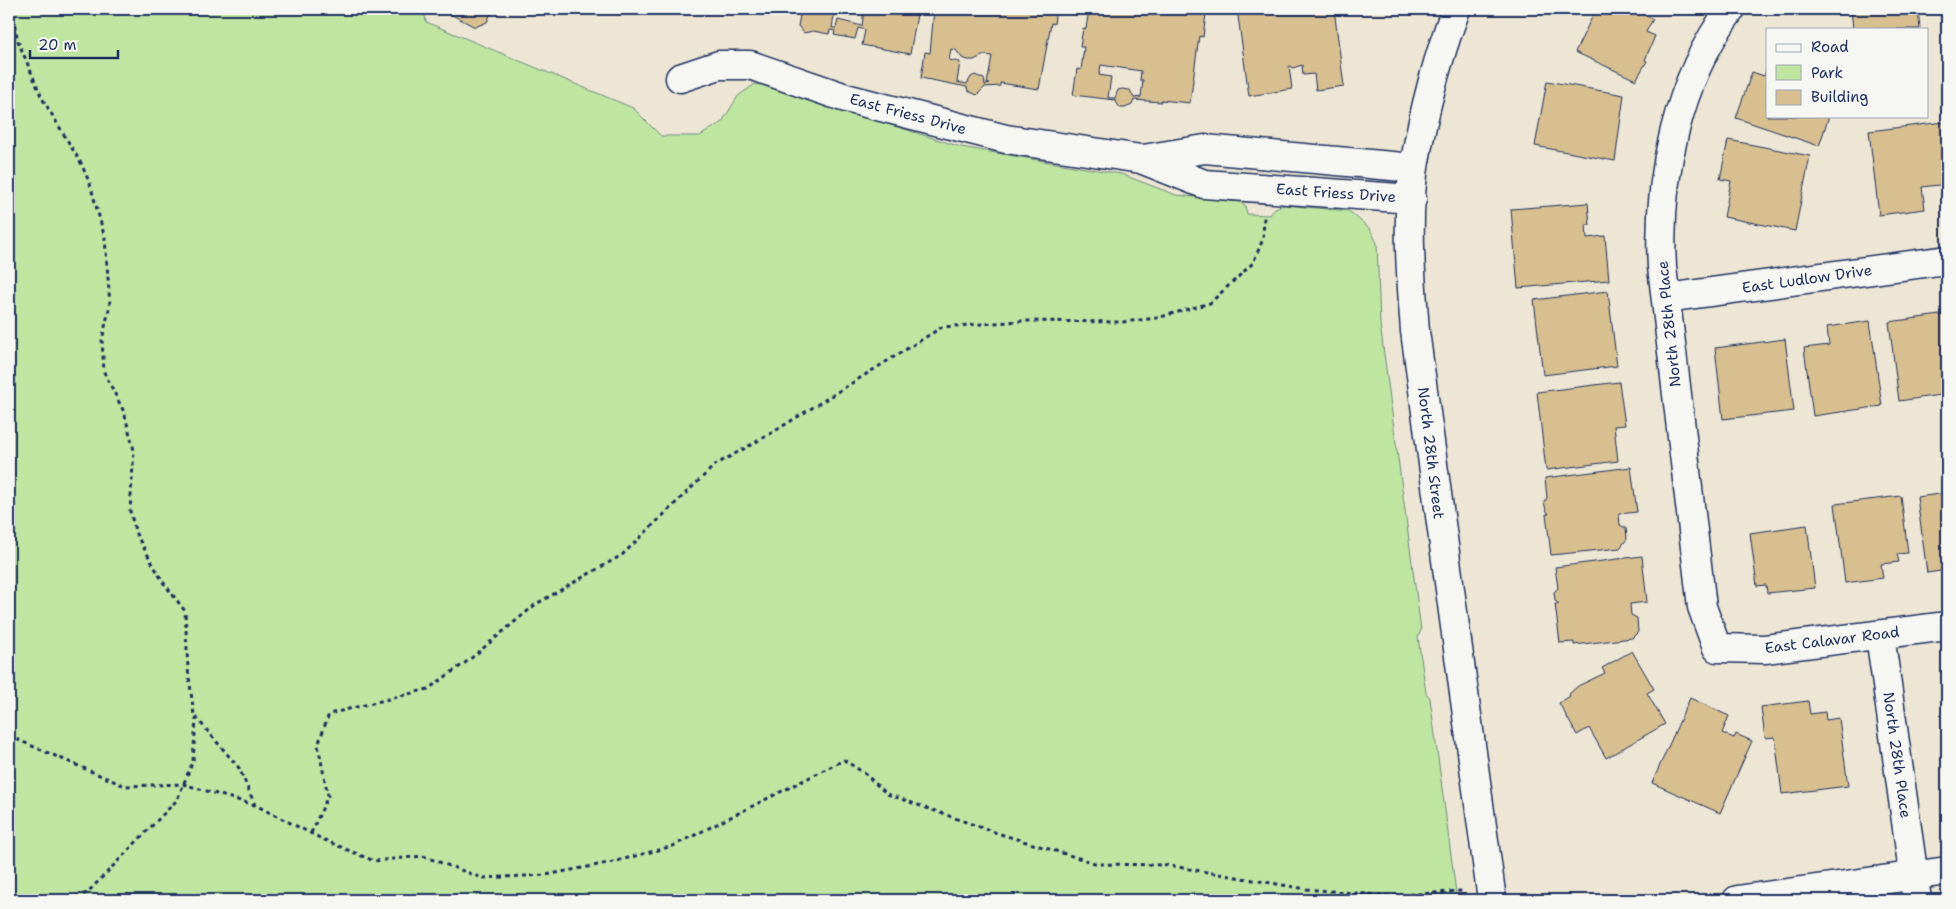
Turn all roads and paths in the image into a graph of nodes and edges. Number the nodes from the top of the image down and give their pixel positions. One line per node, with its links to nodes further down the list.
1 (11, 9): 15 (path)
2 (1456, 9): 7 (street, North 28th Street)
3 (1731, 9): 11 (street, North 28th Place)
4 (680, 78): 6 (street, East Friess Drive)
5 (1262, 155): 6 (street, East Friess Drive); 7 (street, East Friess Drive); 8 (street, East Friess Drive)
6 (1141, 159): 8 (street, East Friess Drive)
7 (1414, 168): 9 (street, North 28th Street)
8 (1263, 188): 9 (street, East Friess Drive); 19 (path)
9 (1412, 199): 22 (street, North 28th Street)
10 (1947, 260): 11 (street, East Ludlow Drive)
11 (1666, 298): 14 (street, North 28th Place)
12 (1947, 626): 13 (street, East Calavar Road)
13 (1880, 635): 14 (street, East Calavar Road); 21 (street, North 28th Place)
14 (1717, 648)
15 (196, 718): 17 (path); 18 (path)
16 (9, 736): 17 (path)
17 (183, 784): 18 (path); 23 (path)
18 (255, 805): 19 (path)
19 (311, 833): 22 (path)
20 (1947, 871): 21 (street)
21 (1915, 888): 24 (street)
22 (1491, 894)
23 (68, 900)
24 (1737, 900)

